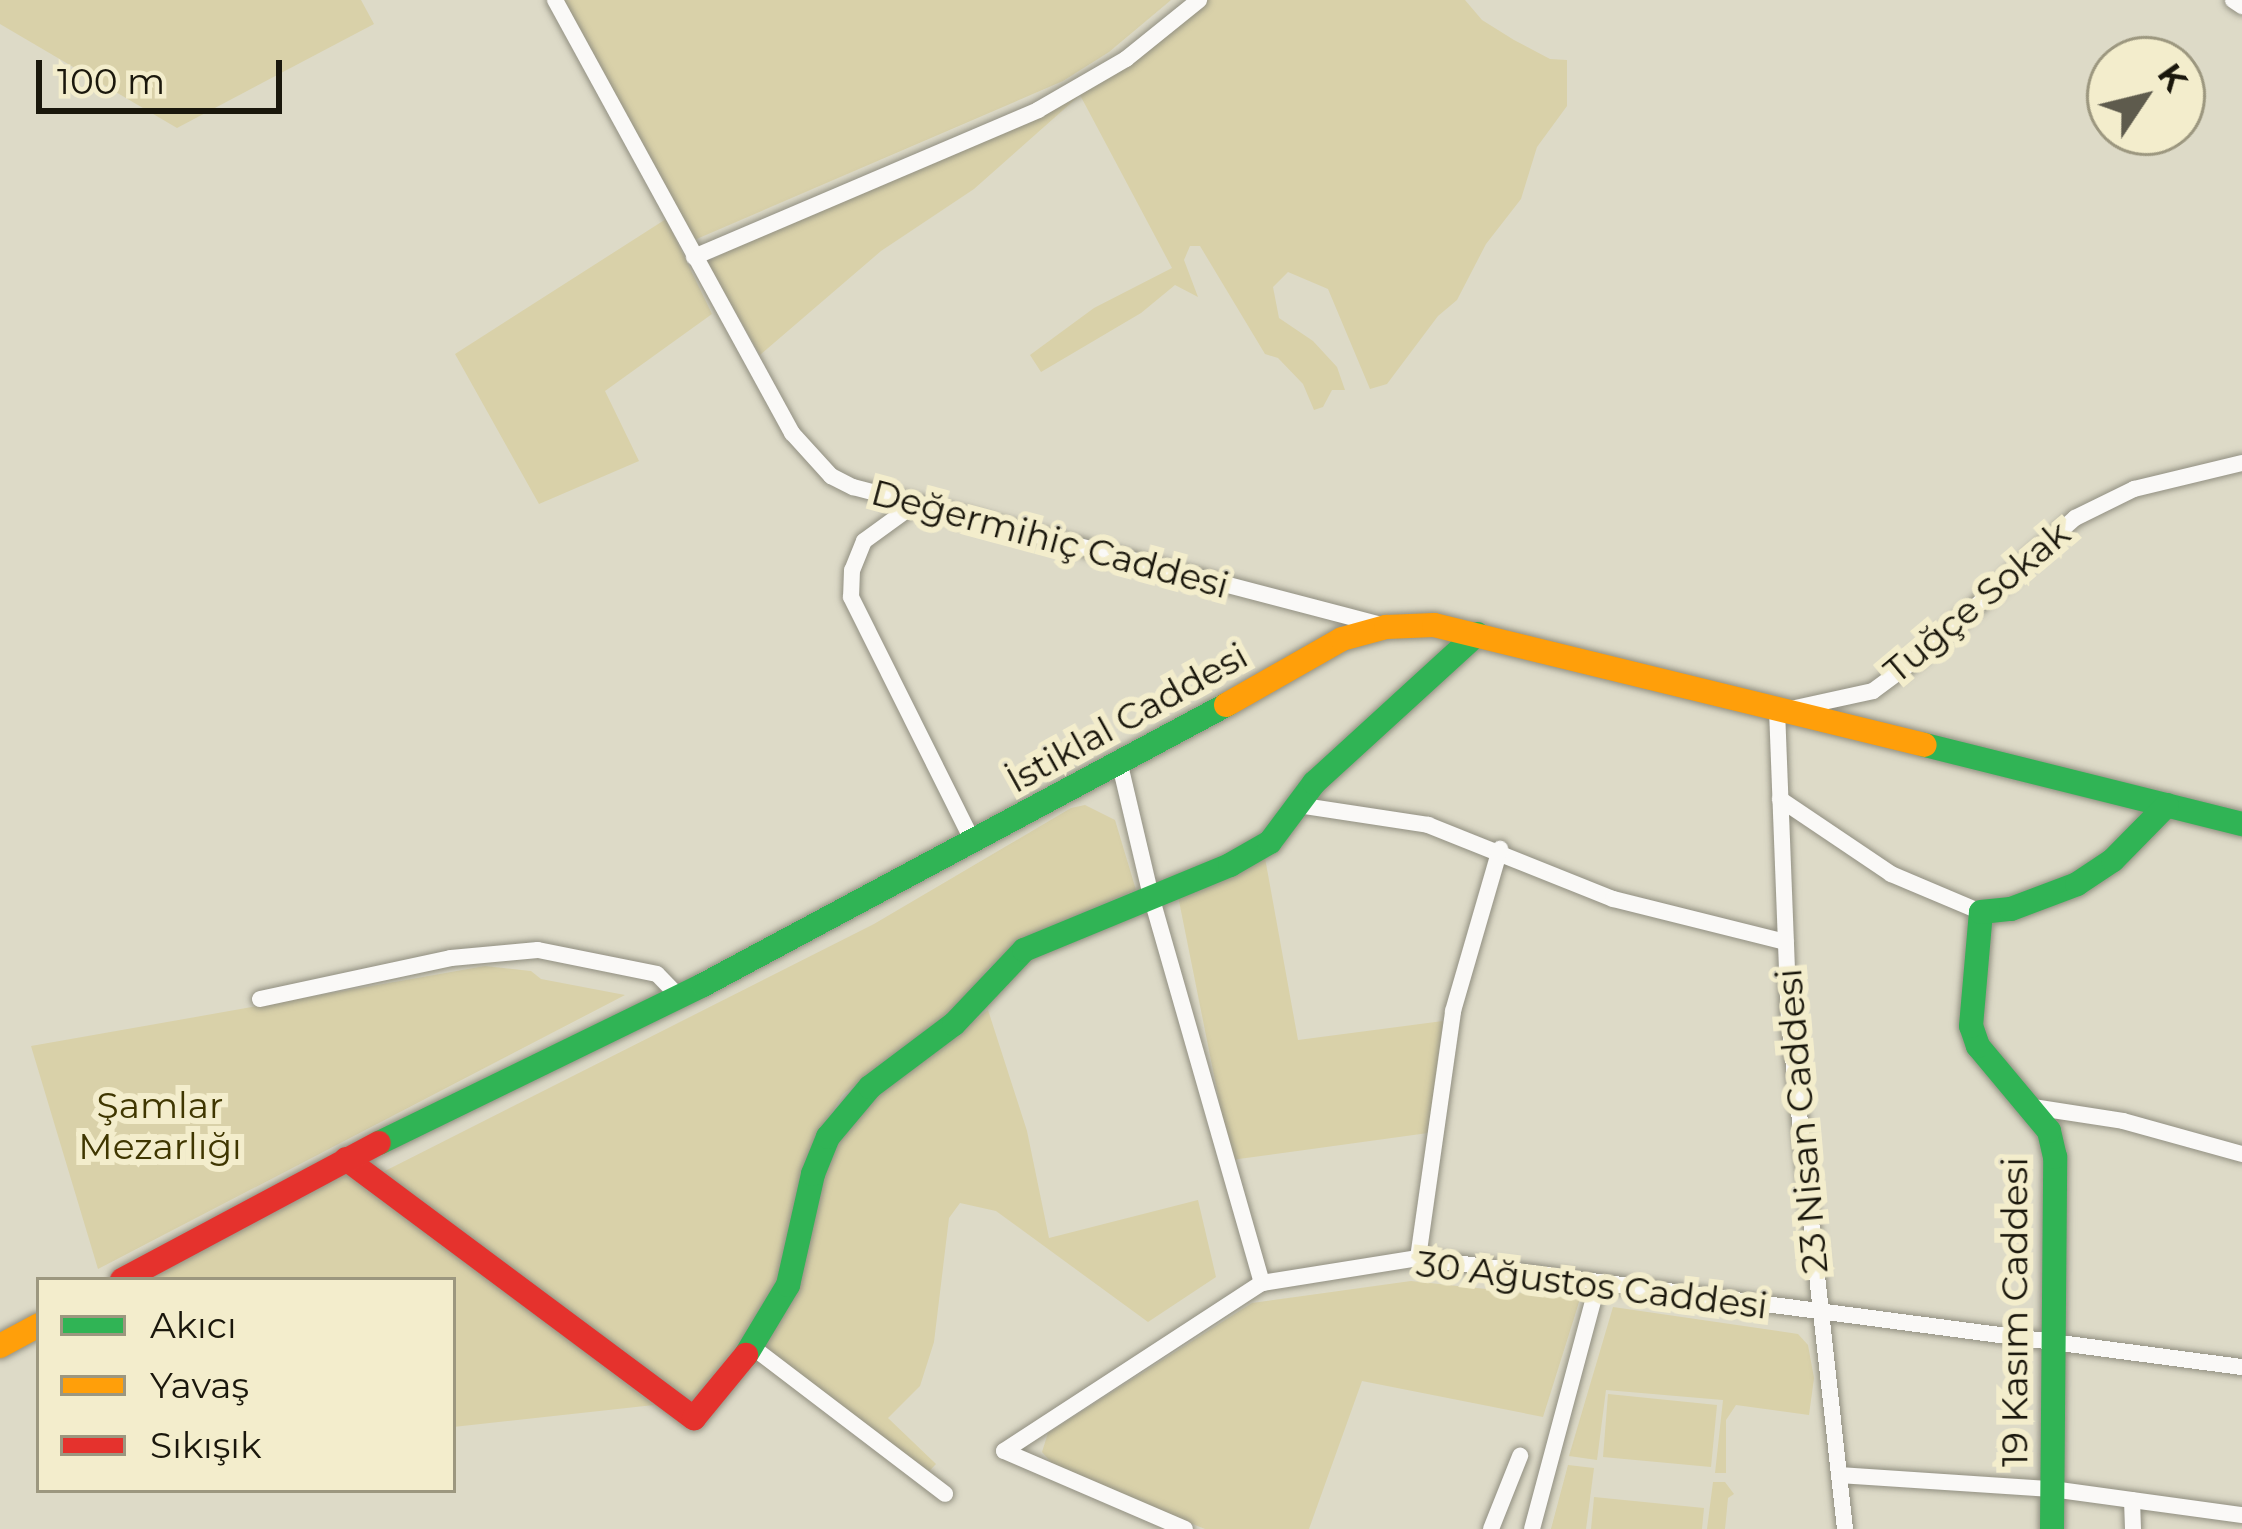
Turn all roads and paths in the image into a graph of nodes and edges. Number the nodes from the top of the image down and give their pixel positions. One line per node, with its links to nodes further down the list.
1 (555, 0): 5 (street, Değermihiç Caddesi)
2 (1199, 0): 5 (street)
3 (2233, 0): 4 (street)
4 (2242, 6)
5 (694, 257): 7 (street, Değermihiç Caddesi)
6 (2242, 463): 10 (street, Tuğçe Sokak)
7 (915, 504): 8 (street, Değermihiç Caddesi); 18 (street)
8 (1386, 626): 9 (street, İstiklal Caddesi); 13 (street, İstiklal Caddesi)
9 (1477, 634): 11 (street, İstiklal Caddesi); 16 (street)
10 (1873, 691): 11 (street, Tuğçe Sokak); 12 (street)
11 (1777, 712): 12 (street, İstiklal Caddesi); 14 (street, 23 Nisan Caddesi)
12 (1876, 735): 15 (street, İstiklal Caddesi)
13 (1120, 765): 18 (street, İstiklal Caddesi); 20 (street)
14 (1780, 799): 21 (street); 22 (street, 23 Nisan Caddesi)
15 (2167, 805): 17 (street, İstiklal Caddesi); 21 (street)
16 (1298, 806): 19 (street); 20 (street)
17 (2242, 824)
18 (974, 842): 23 (street, İstiklal Caddesi)
19 (1500, 849): 22 (street); 28 (street)
20 (1151, 896): 30 (street); 35 (street)
21 (1981, 912): 25 (street, 19 Kasım Caddesi)
22 (1786, 942): 32 (street, 23 Nisan Caddesi)
23 (679, 997): 24 (street); 27 (street, İstiklal Caddesi)
24 (260, 999)
25 (2032, 1107): 26 (street); 36 (street, 19 Kasım Caddesi)
26 (2242, 1154)
27 (346, 1159): 29 (street, İstiklal Caddesi); 35 (street)
28 (1418, 1258): 30 (street, 30 Ağustos Caddesi); 31 (street, 30 Ağustos Caddesi)
29 (128, 1277)
30 (1262, 1283): 44 (street)
31 (1598, 1283): 32 (street, 30 Ağustos Caddesi); 46 (street)
32 (1820, 1314): 36 (street, 30 Ağustos Caddesi); 39 (street, 23 Nisan Caddesi)
33 (36, 1327): 34 (street)
34 (0, 1346)
35 (752, 1346): 41 (street)
36 (2057, 1346): 37 (street, 30 Ağustos Caddesi); 40 (street, 19 Kasım Caddesi)
37 (2242, 1367)
38 (1520, 1456): 45 (street)
39 (1839, 1474): 40 (street); 47 (street, 23 Nisan Caddesi)
40 (2052, 1489): 42 (street); 48 (street, 19 Kasım Caddesi)
41 (945, 1494)
42 (2132, 1500): 43 (street); 49 (street)
43 (2242, 1515)
44 (1185, 1529)
45 (1491, 1529)
46 (1532, 1529)
47 (1845, 1529)
48 (2052, 1529)
49 (2133, 1529)

